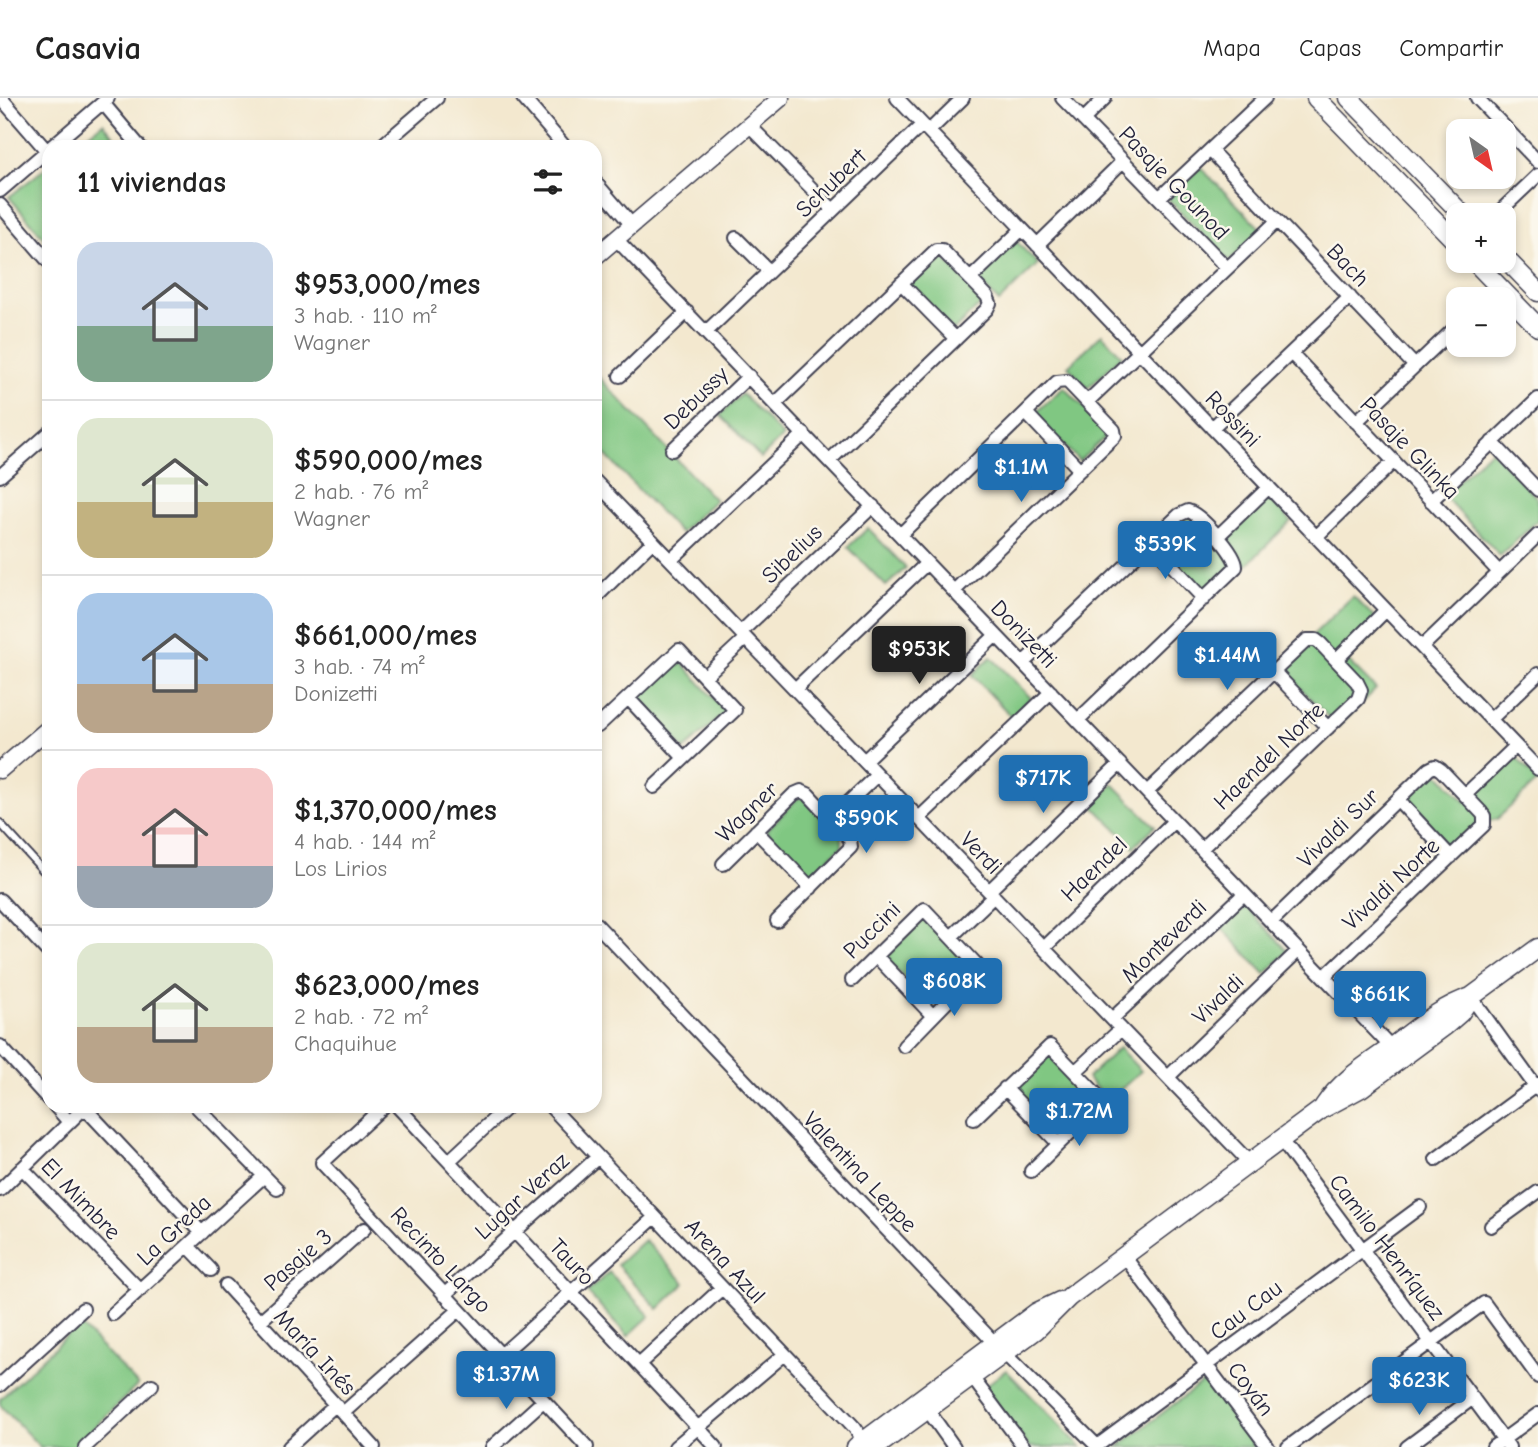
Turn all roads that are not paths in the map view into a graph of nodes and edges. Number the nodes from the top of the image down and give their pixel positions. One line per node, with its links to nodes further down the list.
1 (1, 98): 21 (street)
2 (437, 98): 19 (street)
3 (523, 98): 20 (street)
4 (781, 98): 15 (street)
5 (897, 98): 16 (street, Rossini)
6 (963, 98): 16 (street, Schubert)
7 (1062, 98): 14 (street, Pasaje Gounod)
8 (1105, 98): 14 (street)
9 (1265, 98): 22 (street)
10 (1316, 98): 37 (main road)
11 (1349, 98): 30 (main road)
12 (1477, 98): 25 (street)
13 (106, 101): 17 (street); 18 (street)
14 (1083, 120): 24 (street, Pasaje Gounod)
15 (749, 125): 33 (street); 35 (street)
16 (925, 128): 33 (street, Schubert); 36 (street, Rossini)
17 (60, 140)
18 (135, 140)
19 (388, 140)
20 (559, 140)
21 (42, 142)
22 (1210, 150): 29 (street); 34 (street, Bach)
23 (42, 155): 28 (street)
24 (1123, 161): 29 (street, Pasaje Gounod); 40 (street)
25 (1538, 162)
26 (1538, 175): 31 (street)
27 (602, 190): 35 (street)
28 (0, 191)
29 (1159, 198): 43 (street, Pasaje Gounod)
30 (1451, 203)
31 (1509, 203)
32 (0, 205): 42 (street)
33 (833, 210): 45 (street, Schubert)
34 (1277, 220): 43 (street); 51 (street, Bach)
35 (632, 225): 39 (street)
36 (1022, 229): 40 (street, Rossini); 47 (street)
37 (1446, 232)
38 (736, 238): 45 (street)
39 (616, 239): 41 (street); 52 (street, Donizetti)
40 (1037, 245): 57 (street, Rossini)
41 (602, 251)
42 (42, 254)
43 (1227, 268): 57 (street)
44 (1516, 269): 50 (main road)
45 (769, 271): 54 (street, Schubert)
46 (1486, 273): 49 (main road)
47 (970, 279): 48 (street); 56 (street)
48 (901, 283): 56 (street); 64 (street)
49 (1499, 286): 53 (main road)
50 (1538, 292)
51 (1350, 297): 58 (street); 59 (street, Bach)
52 (687, 312): 54 (street, Donizetti); 60 (street)
53 (1538, 327)
54 (706, 331): 61 (street, Donizetti)
55 (1446, 336): 59 (street)
56 (956, 339): 72 (street)
57 (1139, 351): 63 (street); 67 (street, Rossini)
58 (1291, 353): 66 (street, Pasaje Glinka); 67 (street)
59 (1415, 366): 66 (street)
60 (620, 376)
61 (748, 376): 64 (street, Donizetti); 71 (street, Debussy)
62 (1538, 399): 70 (street)
63 (1088, 401): 65 (street); 74 (street)
64 (775, 404): 68 (street, Donizetti)
65 (1026, 413): 74 (street); 81 (street)
66 (1356, 422): 73 (street, Pasaje Glinka)
67 (1212, 428): 76 (street, Rossini)
68 (804, 434): 72 (street, Donizetti); 87 (street)
69 (42, 439): 75 (street)
70 (1492, 442): 78 (street); 79 (street)
71 (672, 450)
72 (830, 461): 80 (street, Donizetti)
73 (1394, 461): 79 (street, Pasaje Glinka); 84 (street)
74 (1080, 470): 91 (street)
75 (0, 476)
76 (1269, 487): 83 (street); 84 (street, Rossini)
77 (602, 488): 85 (street, Verdi)
78 (1538, 490)
79 (1431, 500): 89 (street, Pasaje Glinka)
80 (873, 506): 81 (street, Donizetti); 94 (street, Sibelius)
81 (900, 535): 88 (street, Donizetti)
82 (1538, 535): 89 (street)
83 (1217, 537): 86 (street); 92 (street)
84 (1316, 537): 93 (street, Rossini)
85 (653, 541): 87 (street, Verdi); 90 (street)
86 (1150, 542): 92 (street); 98 (street)
87 (671, 560): 94 (street, Verdi)
88 (927, 563): 91 (street, Donizetti); 102 (street)
89 (1499, 572): 96 (street)
90 (602, 591)
91 (954, 591): 95 (street, Donizetti)
92 (1204, 598): 106 (street)
93 (1386, 610): 96 (street, Rossini); 97 (street)
94 (743, 635): 101 (street, Sibelius); 102 (street, Verdi)
95 (996, 635): 98 (street, Donizetti); 112 (street)
96 (1422, 647): 105 (street, Rossini)
97 (1336, 660): 99 (street); 108 (street, Haendel Norte)
98 (1023, 663): 103 (street, Donizetti)
99 (1273, 671): 108 (street); 118 (street)
100 (1538, 674): 105 (street)
101 (704, 677): 104 (street); 111 (street)
102 (795, 689): 112 (street, Verdi)
103 (1051, 692): 106 (street, Donizetti); 121 (street)
104 (628, 698): 107 (street); 111 (street)
105 (1491, 719): 110 (street, Rossini)
106 (1078, 720): 113 (street, Donizetti)
107 (602, 722)
108 (1328, 728): 126 (street, Haendel Norte)
109 (42, 733): 115 (street)
110 (1516, 746): 114 (street, Rossini); 119 (street)
111 (684, 758): 117 (street)
112 (864, 761): 116 (street, Verdi)
113 (1120, 764): 118 (street, Donizetti); 131 (street)
114 (1538, 769)
115 (0, 770)
116 (877, 775): 121 (street, Verdi); 122 (street)
117 (654, 787)
118 (1147, 792): 123 (street, Donizetti)
119 (1465, 795): 120 (street, Vivaldi Sur); 127 (street, Vivaldi Norte)
120 (1398, 800): 127 (street); 135 (street, Vivaldi Sur)
121 (919, 818): 131 (street, Verdi)
122 (831, 819): 125 (street, Wagner); 130 (street, Wagner)
123 (1174, 821): 126 (street, Donizetti); 139 (street, Haendel)
124 (0, 823): 129 (lane)
125 (756, 831): 128 (street, Wagner); 130 (street)
126 (1201, 849): 132 (street, Donizetti)
127 (1451, 857): 143 (street, Vivaldi Norte)
128 (723, 864)
129 (42, 869)
130 (811, 888): 134 (street, Wagner)
131 (991, 893): 137 (street); 139 (street, Verdi)
132 (1244, 894): 135 (street, Donizetti); 147 (street, Monteverdi)
133 (0, 900): 138 (street)
134 (777, 921)
135 (1271, 922): 141 (street, Donizetti)
136 (602, 930): 198 (street, Valentina Leppe)
137 (951, 937): 142 (street, Puccini); 146 (street, Puccini)
138 (42, 945)
139 (1044, 948): 147 (street, Verdi)
140 (1538, 948): 145 (main road)
141 (1298, 951): 143 (street, Donizetti); 152 (street, Vivaldi)
142 (876, 956): 144 (street, Puccini); 146 (street)
143 (1324, 977): 150 (street, Donizetti)
144 (852, 980)
145 (1471, 997): 150 (main road); 153 (street)
146 (933, 1016): 149 (street, Puccini)
147 (1117, 1024): 151 (street, Monteverdi); 152 (street, Verdi)
148 (0, 1046): 155 (street)
149 (904, 1046)
150 (1396, 1053): 166 (main road)
151 (1074, 1072): 154 (street); 167 (street)
152 (1168, 1077): 171 (street, Verdi)
153 (1537, 1087): 169 (street)
154 (1005, 1088): 164 (street); 167 (street)
155 (42, 1092)
156 (61, 1113): 165 (street)
157 (77, 1113): 165 (street)
158 (89, 1113): 183 (street)
159 (203, 1113): 174 (street)
160 (376, 1113): 192 (street, Recinto Largo)
161 (404, 1113): 170 (street, Tauro)
162 (500, 1113): 170 (street)
163 (556, 1113): 168 (street, Arena Azul)
164 (974, 1119)
165 (69, 1122): 172 (street)
166 (1281, 1140): 171 (main road); 185 (street, Camilo Henríquez)
167 (1059, 1144): 173 (street)
168 (597, 1157): 179 (street, Arena Azul); 182 (street, Lugar Veraz)
169 (1436, 1159)
170 (449, 1161): 182 (street, Tauro)
171 (1250, 1163): 186 (main road)
172 (22, 1168): 176 (street); 190 (street, El Mimbre)
173 (1031, 1171)
174 (264, 1176): 175 (street); 183 (street, La Greda)
175 (277, 1189)
176 (0, 1190)
177 (1538, 1192): 180 (street)
178 (1420, 1207): 185 (street, Cau Cau)
179 (655, 1217): 189 (street, Arena Azul); 191 (street)
180 (1491, 1226)
181 (364, 1229): 196 (street, Pasaje 3)
182 (514, 1231): 191 (street, Tauro); 192 (street, Lugar Veraz)
183 (202, 1233): 184 (street, La Greda)
184 (188, 1246): 187 (street); 190 (street, La Greda)
185 (1363, 1250): 197 (street, Camilo Henríquez); 202 (street, Cau Cau)
186 (1124, 1256): 198 (main road); 202 (street, Coyán)
187 (211, 1270)
188 (226, 1286): 196 (street, María Inés)
189 (722, 1288): 200 (street, Arena Azul); 201 (street)
190 (140, 1290): 195 (street, La Greda)
191 (571, 1292): 199 (street); 201 (street, Tauro)
192 (444, 1295): 194 (street, Recinto Largo)
193 (83, 1309): 205 (street)
194 (459, 1310): 199 (street, Recinto Largo); 209 (street)
195 (113, 1314)
196 (259, 1322): 209 (street, María Inés)
197 (1431, 1342): 204 (street); 207 (street, Camilo Henríquez); 226 (street)
198 (999, 1349): 203 (main road); 214 (main road); 224 (street, Valentina Leppe)
199 (500, 1354): 208 (street, Recinto Largo)
200 (785, 1354): 212 (street); 214 (street, Arena Azul)
201 (639, 1364): 212 (street, Tauro)
202 (1206, 1365): 224 (street, Cau Cau); 225 (street, Coyán)
203 (971, 1376): 210 (main road); 223 (street)
204 (1538, 1377)
205 (0, 1385)
206 (152, 1385): 215 (street)
207 (1473, 1398): 213 (street, Camilo Henríquez); 227 (street)
208 (543, 1401): 218 (street); 219 (street, Recinto Largo)
209 (339, 1409): 216 (street); 217 (street, María Inés)
210 (927, 1409): 214 (main road); 222 (street)
211 (1538, 1414): 213 (street)
212 (698, 1427): 220 (street); 221 (street, Tauro)
213 (1502, 1445)
214 (866, 1446)
215 (85, 1447)
216 (289, 1447)
217 (374, 1447)
218 (492, 1447)
219 (587, 1447)
220 (675, 1447)
221 (716, 1447)
222 (954, 1447)
223 (1024, 1447)
224 (1097, 1447)
225 (1268, 1447)
226 (1288, 1447)
227 (1406, 1447)

